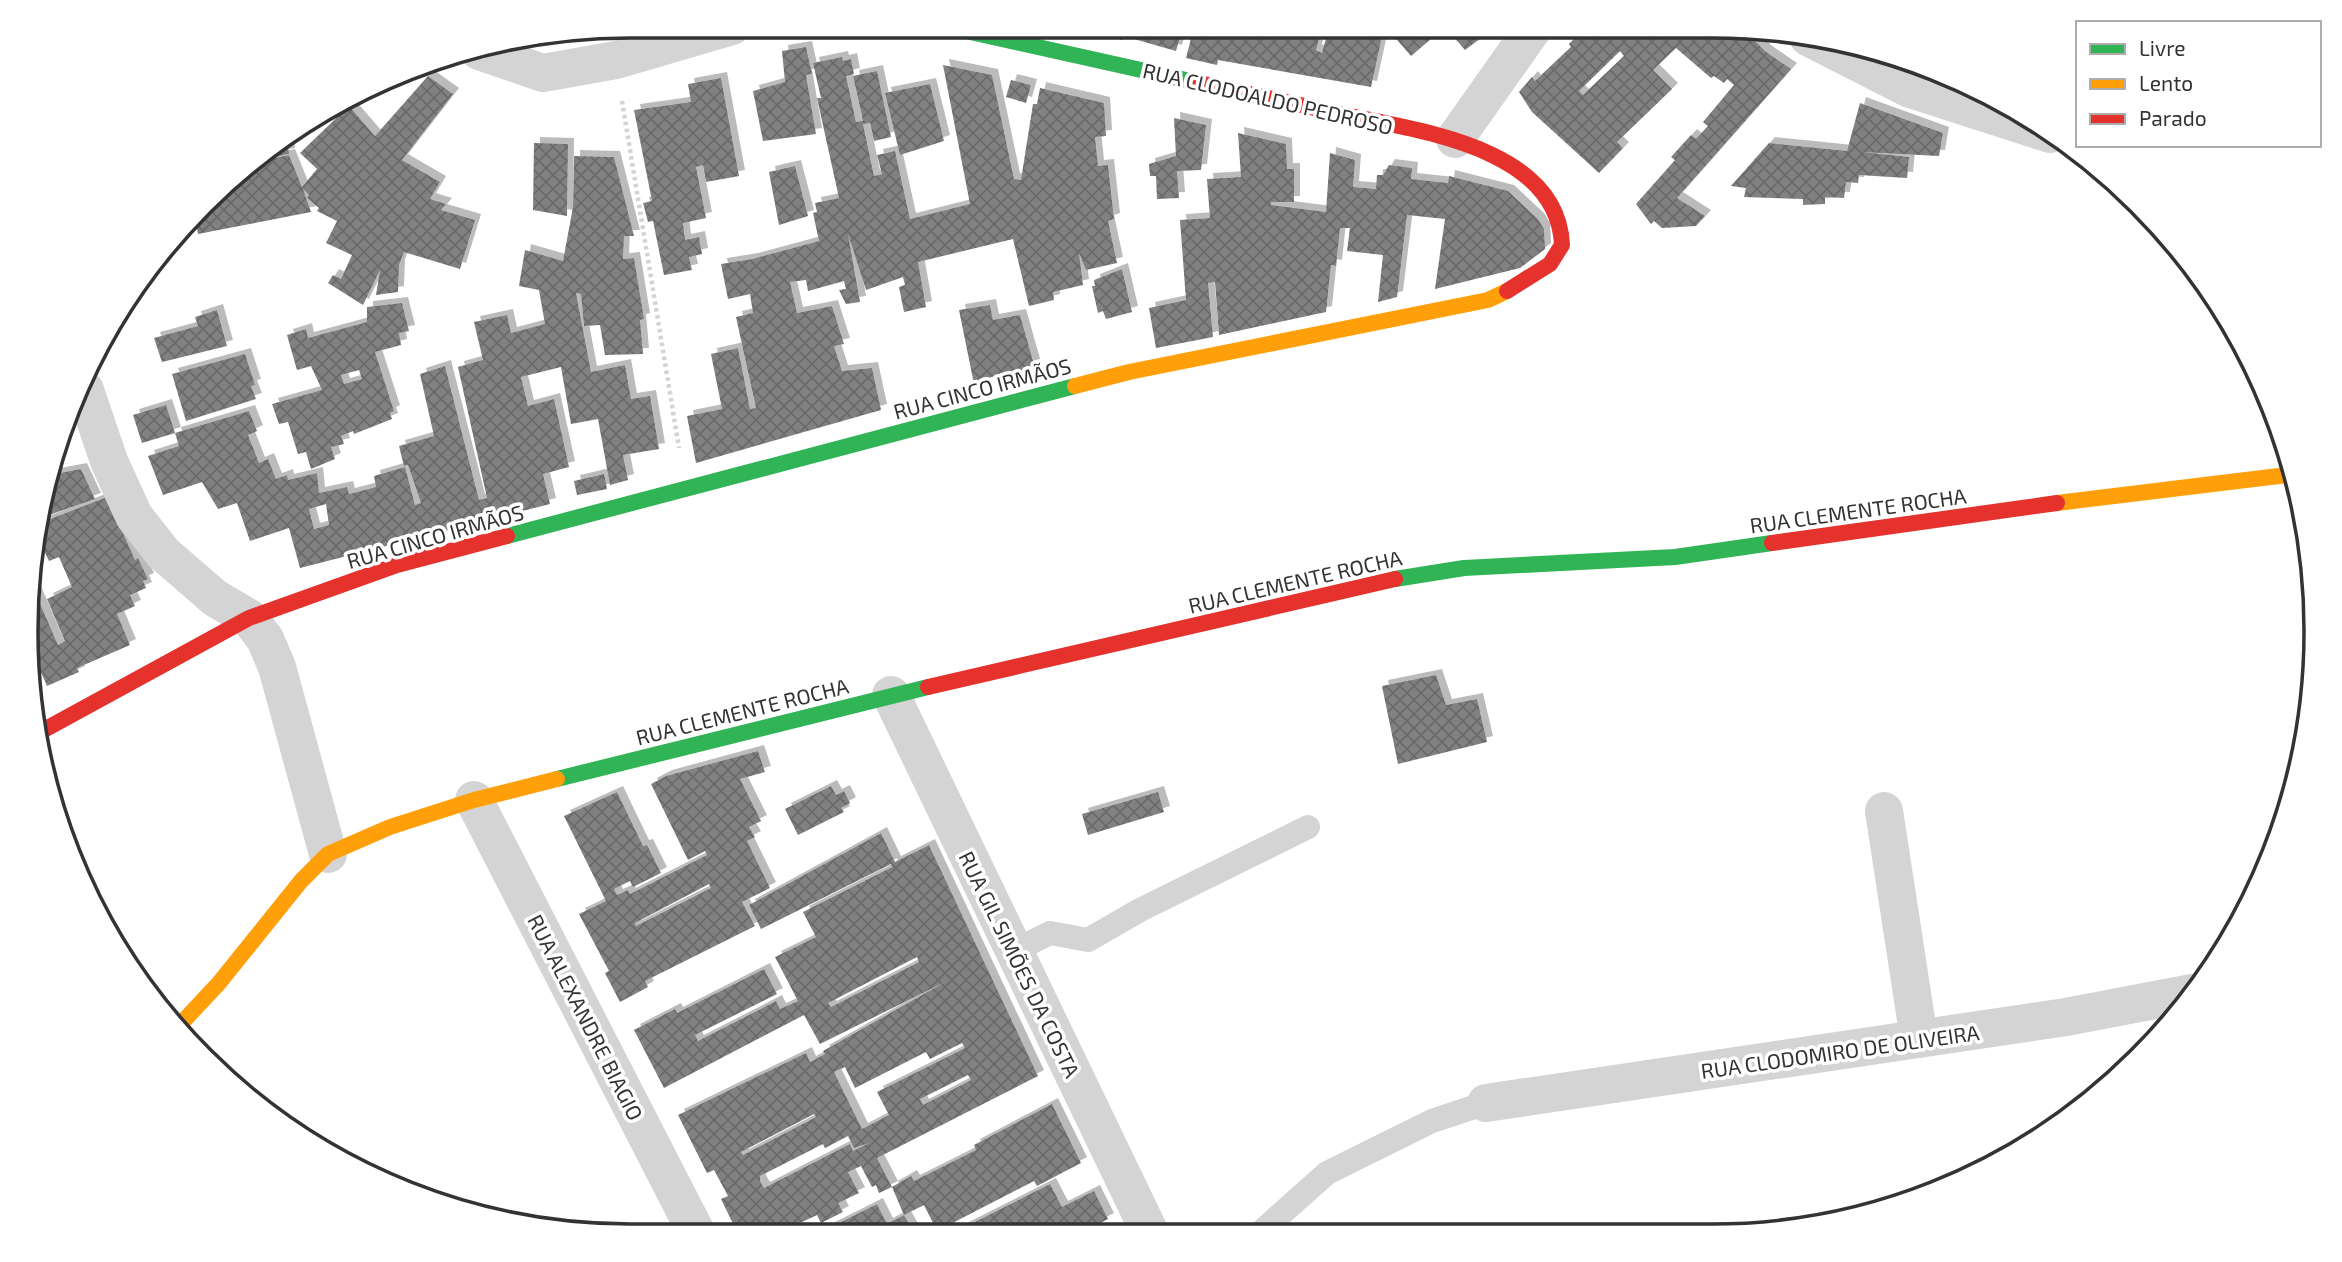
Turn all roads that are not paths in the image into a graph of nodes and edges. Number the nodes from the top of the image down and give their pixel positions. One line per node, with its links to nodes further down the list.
1 (630, 38): 7 (street)
2 (692, 38): 7 (street)
3 (998, 38): 9 (street, RUA CLODOALDO PEDROSO)
4 (1526, 38): 9 (street)
5 (1839, 53): 8 (street)
6 (492, 56): 7 (street)
7 (616, 61)
8 (2015, 123)
9 (1455, 139): 12 (street, RUA CINCO IRMÃOS)
10 (87, 397): 12 (street)
11 (2282, 475): 13 (street, RUA CLEMENTE ROCHA)
12 (249, 618): 14 (street, RUA CINCO IRMÃOS); 18 (street)
13 (891, 695): 15 (street, RUA CLEMENTE ROCHA); 19 (street, RUA GIL SIMÕES DA COSTA)
14 (47, 728)
15 (474, 800): 18 (street, RUA CLEMENTE ROCHA); 24 (street, RUA ALEXANDRE BIAGIO)
16 (1884, 811): 22 (street)
17 (1308, 827): 19 (lane)
18 (328, 854): 21 (street)
19 (1014, 951): 25 (street, RUA GIL SIMÕES DA COSTA)
20 (2178, 996): 22 (street, RUA CLODOMIRO DE OLIVEIRA)
21 (184, 1020)
22 (1919, 1039): 23 (street, RUA CLODOMIRO DE OLIVEIRA)
23 (1486, 1103): 26 (lane)
24 (692, 1224)
25 (1146, 1224)
26 (1270, 1224)

